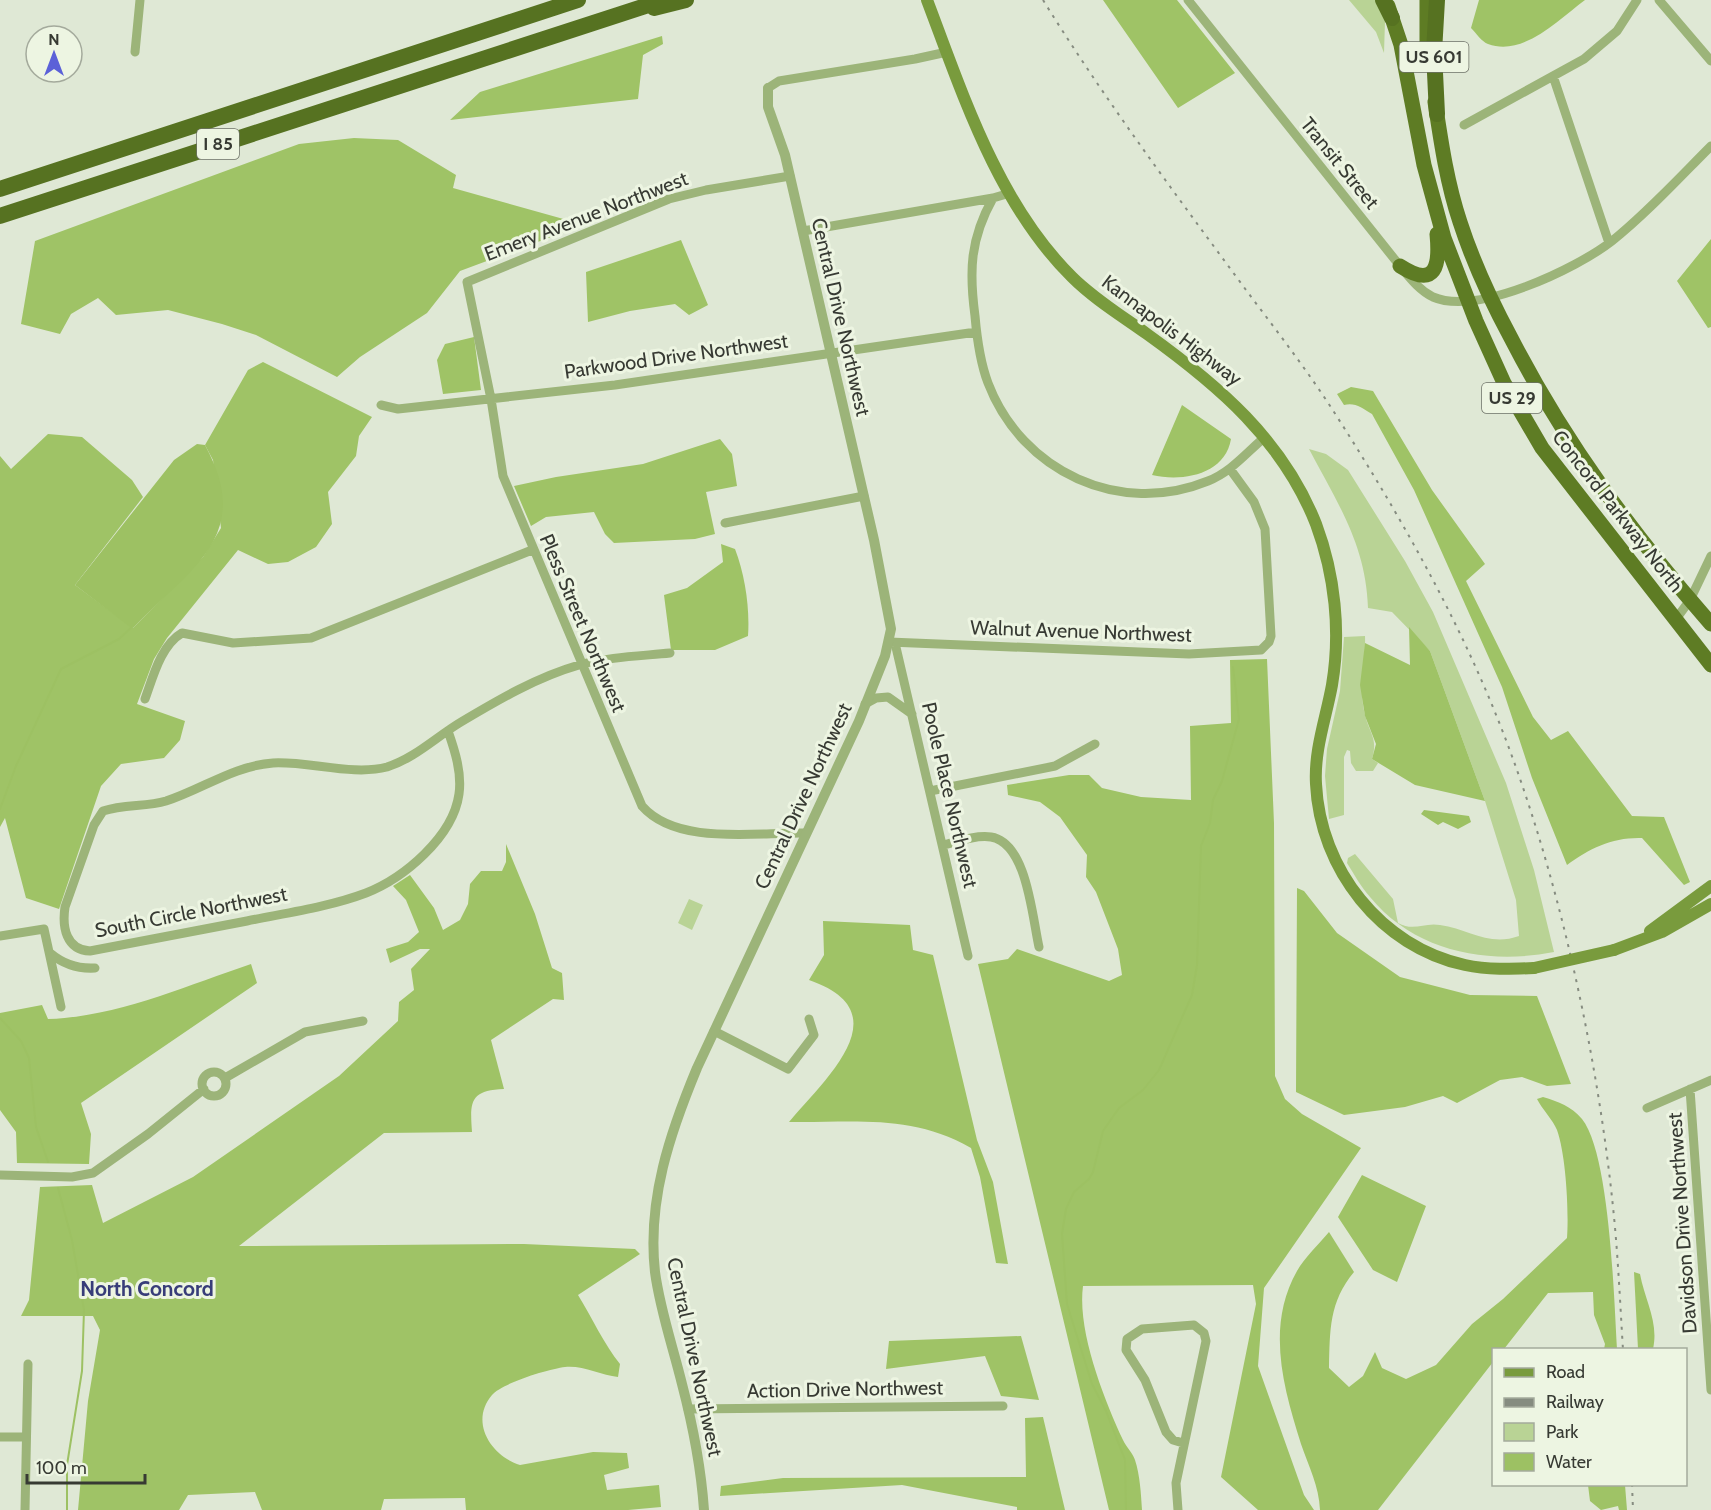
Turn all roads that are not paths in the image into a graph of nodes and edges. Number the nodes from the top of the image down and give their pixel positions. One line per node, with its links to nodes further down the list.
1 (140, 0): 14 (street)
2 (578, 0): 23 (highway, I 85)
3 (664, 0): 13 (highway, I 85)
4 (686, 0): 13 (highway)
5 (927, 0): 15 (main road, Kannapolis Highway)
6 (1188, 0): 29 (street, Transit Street)
7 (1385, 0): 12 (highway)
8 (1427, 0): 19 (highway, Concord Parkway North / US 29)
9 (1437, 0): 19 (highway, US 601)
10 (1637, 0): 17 (street)
11 (1659, 0): 16 (street)
12 (1392, 18): 25 (highway, Concord Parkway North / US 29)
13 (592, 24): 26 (highway, I 85)
14 (135, 52)
15 (946, 52): 18 (street); 24 (main road, Kannapolis Highway)
16 (1711, 61)
17 (1553, 76): 20 (street); 28 (street)
18 (768, 87): 22 (street, Central Drive Northwest)
19 (1437, 114): 31 (highway, Concord Parkway North / US 29)
20 (1464, 125)
21 (1711, 146): 28 (street, Transit Street)
22 (790, 176): 27 (street, Central Drive Northwest); 30 (street, Emery Avenue Northwest)
23 (0, 189)
24 (1001, 196): 27 (street); 33 (street); 37 (main road, Kannapolis Highway)
25 (1435, 207): 29 (highway); 32 (highway, Concord Parkway North / US 29)
26 (0, 216)
27 (803, 231): 34 (street, Central Drive Northwest)
28 (1610, 243): 31 (street, Transit Street)
29 (1400, 266): 32 (street, Transit Street)
30 (467, 282): 35 (street, Pless Street Northwest)
31 (1491, 298): 32 (street, Transit Street); 43 (highway, Concord Parkway North / US 29)
32 (1468, 302): 44 (highway, Concord Parkway North / US 29)
33 (976, 332): 34 (street, Parkwood Drive Northwest); 38 (street)
34 (831, 352): 35 (street, Parkwood Drive Northwest); 39 (street, Central Drive Northwest)
35 (491, 399): 36 (street, Parkwood Drive Northwest); 41 (street, Pless Street Northwest)
36 (381, 405)
37 (1265, 437): 38 (street); 61 (main road, Kannapolis Highway, bridge)
38 (1230, 470): 46 (street, Walnut Avenue Northwest)
39 (864, 496): 40 (street); 46 (street, Central Drive Northwest)
40 (725, 523)
41 (532, 550): 48 (street, Pless Street Northwest); 50 (street)
42 (1711, 556): 43 (street)
43 (1690, 600): 44 (street); 45 (highway, Concord Parkway North / US 29)
44 (1676, 619): 49 (highway, Concord Parkway North / US 29)
45 (1711, 624)
46 (892, 642): 51 (street, Central Drive Northwest); 52 (street, Poole Place Northwest)
47 (670, 653): 48 (street, South Circle Northwest)
48 (581, 664): 53 (street, South Circle Northwest); 56 (street, Pless Street Northwest)
49 (1711, 665)
50 (145, 699)
51 (865, 704): 52 (street); 56 (street, Central Drive Northwest)
52 (912, 714): 55 (street, Poole Place Northwest)
53 (448, 731): 53 (street, South Circle Northwest)
54 (1095, 744): 55 (street)
55 (930, 791): 57 (street, Poole Place Northwest)
56 (806, 833): 69 (street, Central Drive Northwest)
57 (944, 845): 62 (street); 64 (street, Poole Place Northwest)
58 (1711, 886): 61 (main road, Kannapolis Highway)
59 (1711, 904): 61 (main road, Kannapolis Highway)
60 (0, 936): 63 (street)
61 (1634, 942)
62 (1039, 947)
63 (50, 953): 65 (street); 66 (street)
64 (968, 956)
65 (95, 968)
66 (61, 1007)
67 (809, 1019): 69 (street)
68 (363, 1021): 70 (street)
69 (714, 1031): 79 (street, Central Drive Northwest)
70 (225, 1078): 72 (street); 72 (street)
71 (1711, 1080): 73 (street)
72 (204, 1089): 75 (street)
73 (1690, 1089): 74 (street); 77 (street, Davidson Drive Northwest)
74 (1647, 1108)
75 (0, 1175)
76 (28, 1364): 81 (street)
77 (1711, 1390)
78 (1003, 1406): 79 (street, Action Drive Northwest)
79 (688, 1409): 84 (street, Central Drive Northwest)
80 (0, 1437): 81 (street)
81 (26, 1437): 83 (street)
82 (1183, 1443): 82 (street); 85 (street)
83 (25, 1510)
84 (704, 1510)
85 (1178, 1510)

